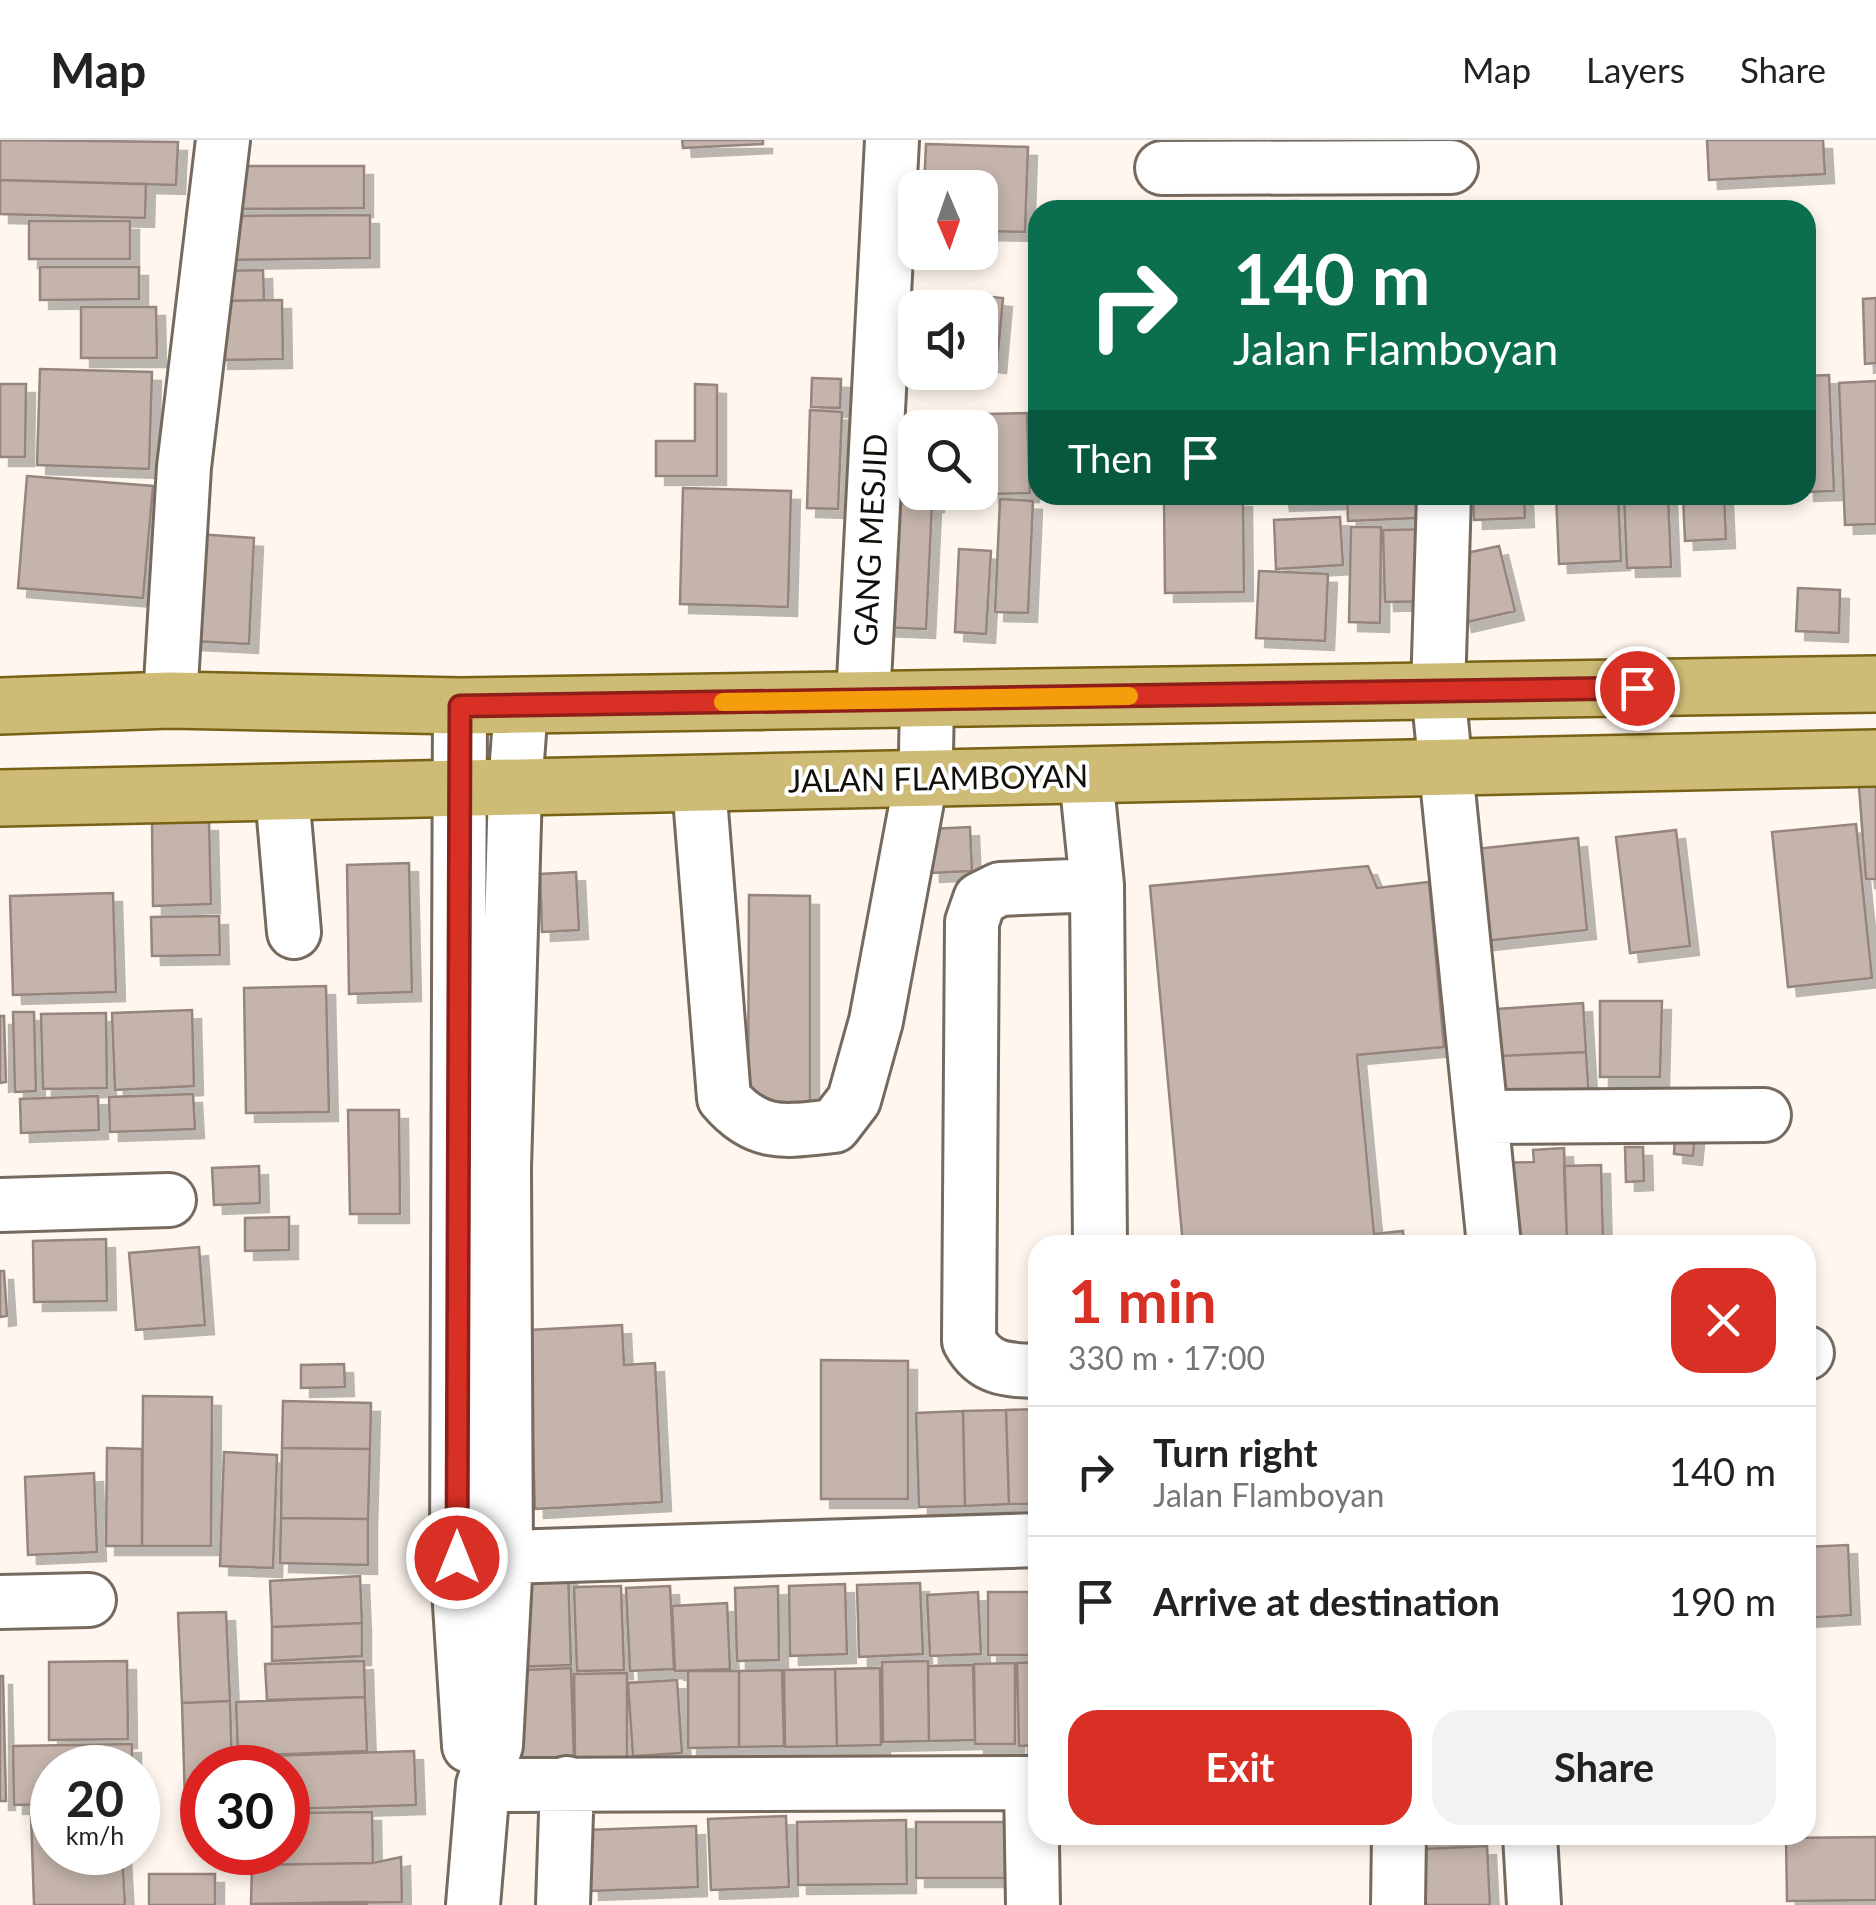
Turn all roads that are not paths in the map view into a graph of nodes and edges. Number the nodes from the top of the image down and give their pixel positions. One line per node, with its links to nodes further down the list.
1 (222, 140): 8 (street)
2 (892, 140): 9 (street, GANG MESJID)
3 (1162, 168): 4 (street)
4 (1451, 172)
5 (1444, 505): 7 (street)
6 (1876, 684): 7 (main road)
7 (1438, 691): 10 (main road); 15 (street)
8 (170, 700): 12 (main road); 13 (main road)
9 (864, 700): 10 (main road); 11 (main road)
10 (927, 700): 17 (street)
11 (521, 705): 13 (main road); 19 (street)
12 (0, 706)
13 (460, 706): 20 (street)
14 (1876, 758): 15 (main road, JALAN FLAMBOYAN)
15 (1448, 768): 16 (main road, JALAN FLAMBOYAN); 26 (street)
16 (1086, 776): 17 (main road, JALAN FLAMBOYAN); 23 (street)
17 (922, 780): 18 (main road, JALAN FLAMBOYAN); 18 (street)
18 (699, 785): 19 (main road, JALAN FLAMBOYAN)
19 (514, 789): 20 (main road, JALAN FLAMBOYAN); 33 (street)
20 (460, 790): 21 (main road, JALAN FLAMBOYAN); 33 (street)
21 (282, 794): 22 (main road, JALAN FLAMBOYAN); 24 (street)
22 (0, 798)
23 (1098, 885): 29 (street); 31 (street)
24 (294, 932)
25 (1764, 1116): 26 (street)
26 (1484, 1117): 30 (street)
27 (170, 1200): 28 (street)
28 (0, 1205)
29 (1100, 1235)
30 (1493, 1235)
31 (1028, 1370)
32 (1028, 1540): 33 (street)
33 (482, 1558): 38 (street)
34 (88, 1600): 35 (street)
35 (0, 1602)
36 (566, 1783): 37 (street); 38 (street); 43 (street)
37 (1028, 1783)
38 (483, 1786): 42 (street)
39 (1033, 1845): 44 (street)
40 (1399, 1845): 45 (street)
41 (1531, 1845): 46 (street)
42 (473, 1905)
43 (564, 1905)
44 (1033, 1905)
45 (1398, 1905)
46 (1534, 1905)

